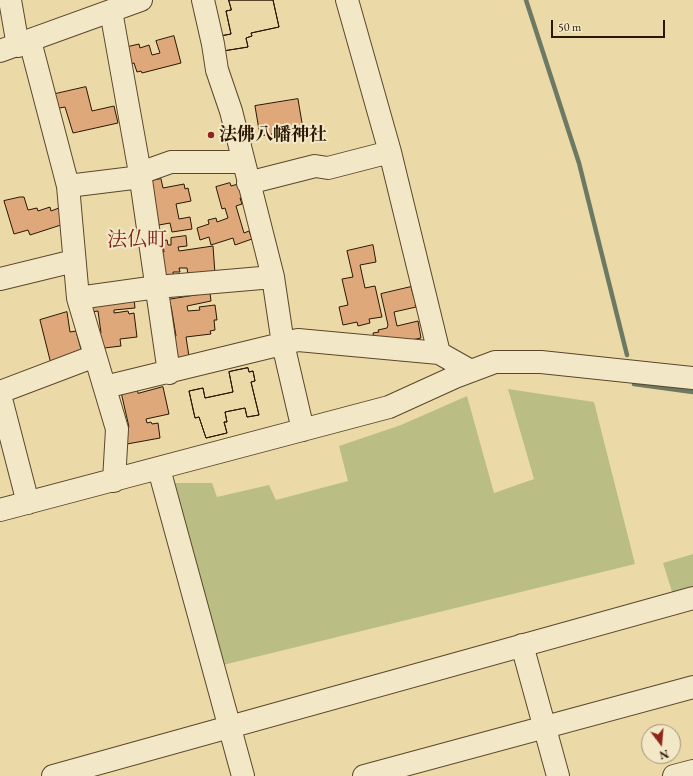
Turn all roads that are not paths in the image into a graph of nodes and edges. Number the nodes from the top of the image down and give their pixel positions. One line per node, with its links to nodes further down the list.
1 (10, 0): 6 (street)
2 (141, 0): 5 (street)
3 (204, 0): 8 (street)
4 (347, 0): 7 (street)
5 (111, 11): 6 (street); 9 (street)
6 (16, 46): 10 (street)
7 (390, 152): 8 (street); 17 (street)
8 (246, 173): 9 (street); 12 (street)
9 (140, 175): 10 (street); 14 (street)
10 (68, 186): 11 (street)
11 (74, 260): 13 (street); 15 (street)
12 (273, 277): 14 (street); 16 (street)
13 (0, 278)
14 (157, 287): 15 (street); 20 (street)
15 (78, 298): 18 (street)
16 (283, 344): 17 (street); 20 (street); 25 (street)
17 (439, 353): 19 (street)
18 (95, 356): 22 (street); 23 (street)
19 (471, 371): 21 (street); 25 (street)
20 (169, 373): 22 (street)
21 (693, 378)
22 (105, 387): 27 (street)
23 (0, 392)
24 (0, 395): 28 (street)
25 (303, 430): 26 (street)
26 (159, 469): 27 (street); 33 (street)
27 (114, 481): 28 (street)
28 (28, 503): 29 (street)
29 (0, 510)
30 (693, 598): 31 (street)
31 (522, 646): 33 (street); 34 (street)
32 (693, 687): 34 (street)
33 (229, 727): 36 (street); 37 (street)
34 (544, 727): 38 (street); 39 (street)
35 (693, 771): 40 (street)
36 (53, 776)
37 (243, 776)
38 (364, 776)
39 (558, 776)
40 (674, 776)

